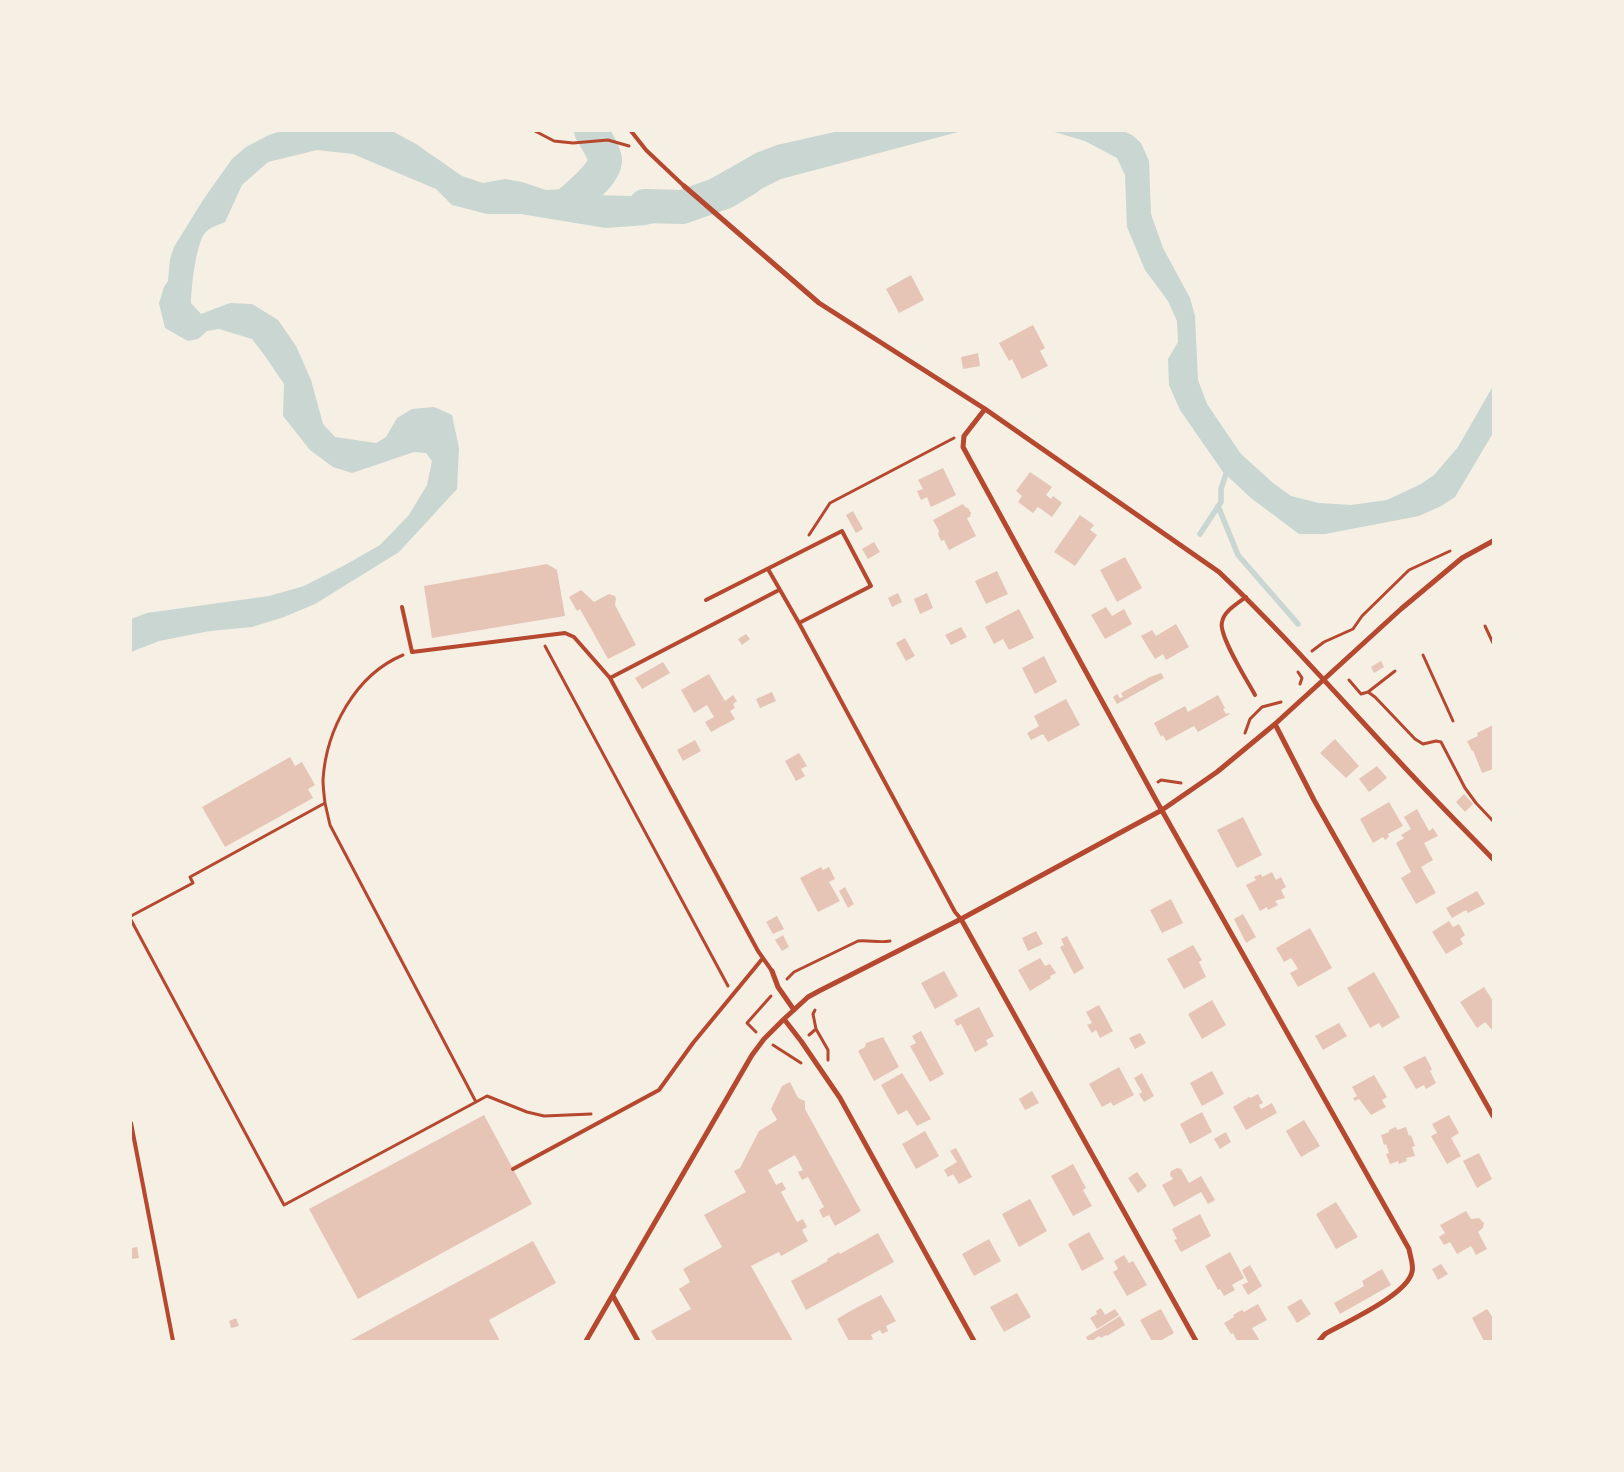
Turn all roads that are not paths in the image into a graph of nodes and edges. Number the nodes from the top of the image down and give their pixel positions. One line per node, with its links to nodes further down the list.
1 (631, 131): 2 (lane)
2 (684, 186): 3 (street)
3 (985, 408): 7 (street); 15 (street)
4 (1493, 541): 12 (street)
5 (768, 569): 6 (lane); 8 (lane); 10 (lane)
6 (779, 590): 10 (lane); 11 (lane)
7 (1246, 597): 12 (street); 13 (lane)
8 (706, 600)
9 (402, 607): 11 (lane)
10 (799, 623): 17 (lane)
11 (610, 678): 18 (lane)
12 (1325, 679): 14 (street); 16 (street)
13 (1255, 695)
14 (1275, 724): 15 (street); 22 (street)
15 (1162, 810): 17 (street); 31 (street)
16 (1493, 859)
17 (961, 919): 20 (street); 30 (street)
18 (763, 958): 19 (lane); 24 (lane)
19 (772, 971): 20 (street)
20 (794, 1010): 21 (street)
21 (784, 1020): 25 (street); 29 (street)
22 (1493, 1116)
23 (131, 1123): 26 (lane)
24 (513, 1169)
25 (613, 1296): 27 (street); 28 (street)
26 (173, 1341)
27 (586, 1341)
28 (638, 1341)
29 (974, 1341)
30 (1196, 1341)
31 (1319, 1341)

